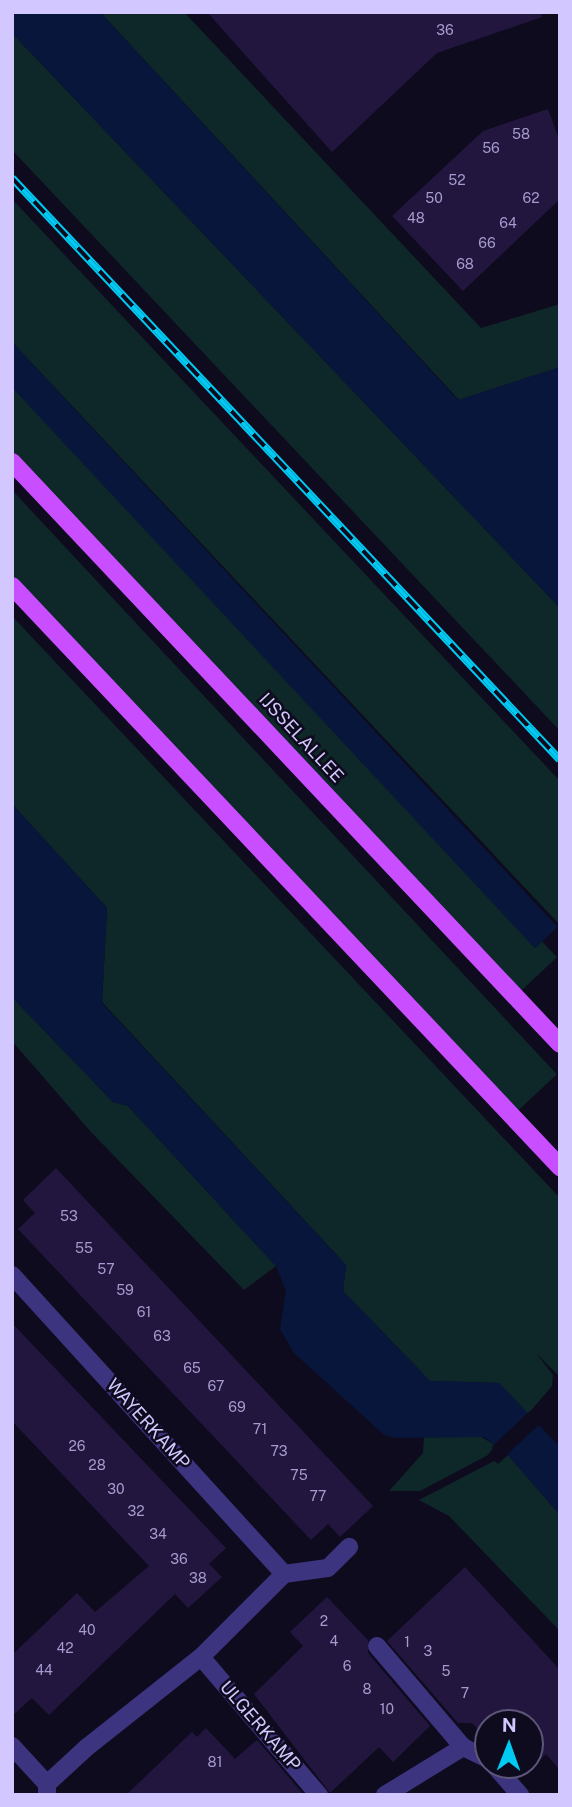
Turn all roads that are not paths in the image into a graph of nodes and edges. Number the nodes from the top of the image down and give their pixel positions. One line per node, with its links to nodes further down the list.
1 (12, 462): 3 (main road, IJSSELALLEE)
2 (12, 586): 4 (main road)
3 (560, 1044)
4 (560, 1167)
5 (12, 1275): 7 (street, WAYERKAMP)
6 (349, 1547): 7 (street)
7 (284, 1574): 9 (street)
8 (376, 1646): 11 (street)
9 (201, 1657): 13 (street); 14 (street, ULGERKAMP)
10 (12, 1746): 13 (street)
11 (463, 1747): 12 (street); 15 (street)
12 (474, 1752)
13 (47, 1789)
14 (319, 1795)
15 (385, 1795)

